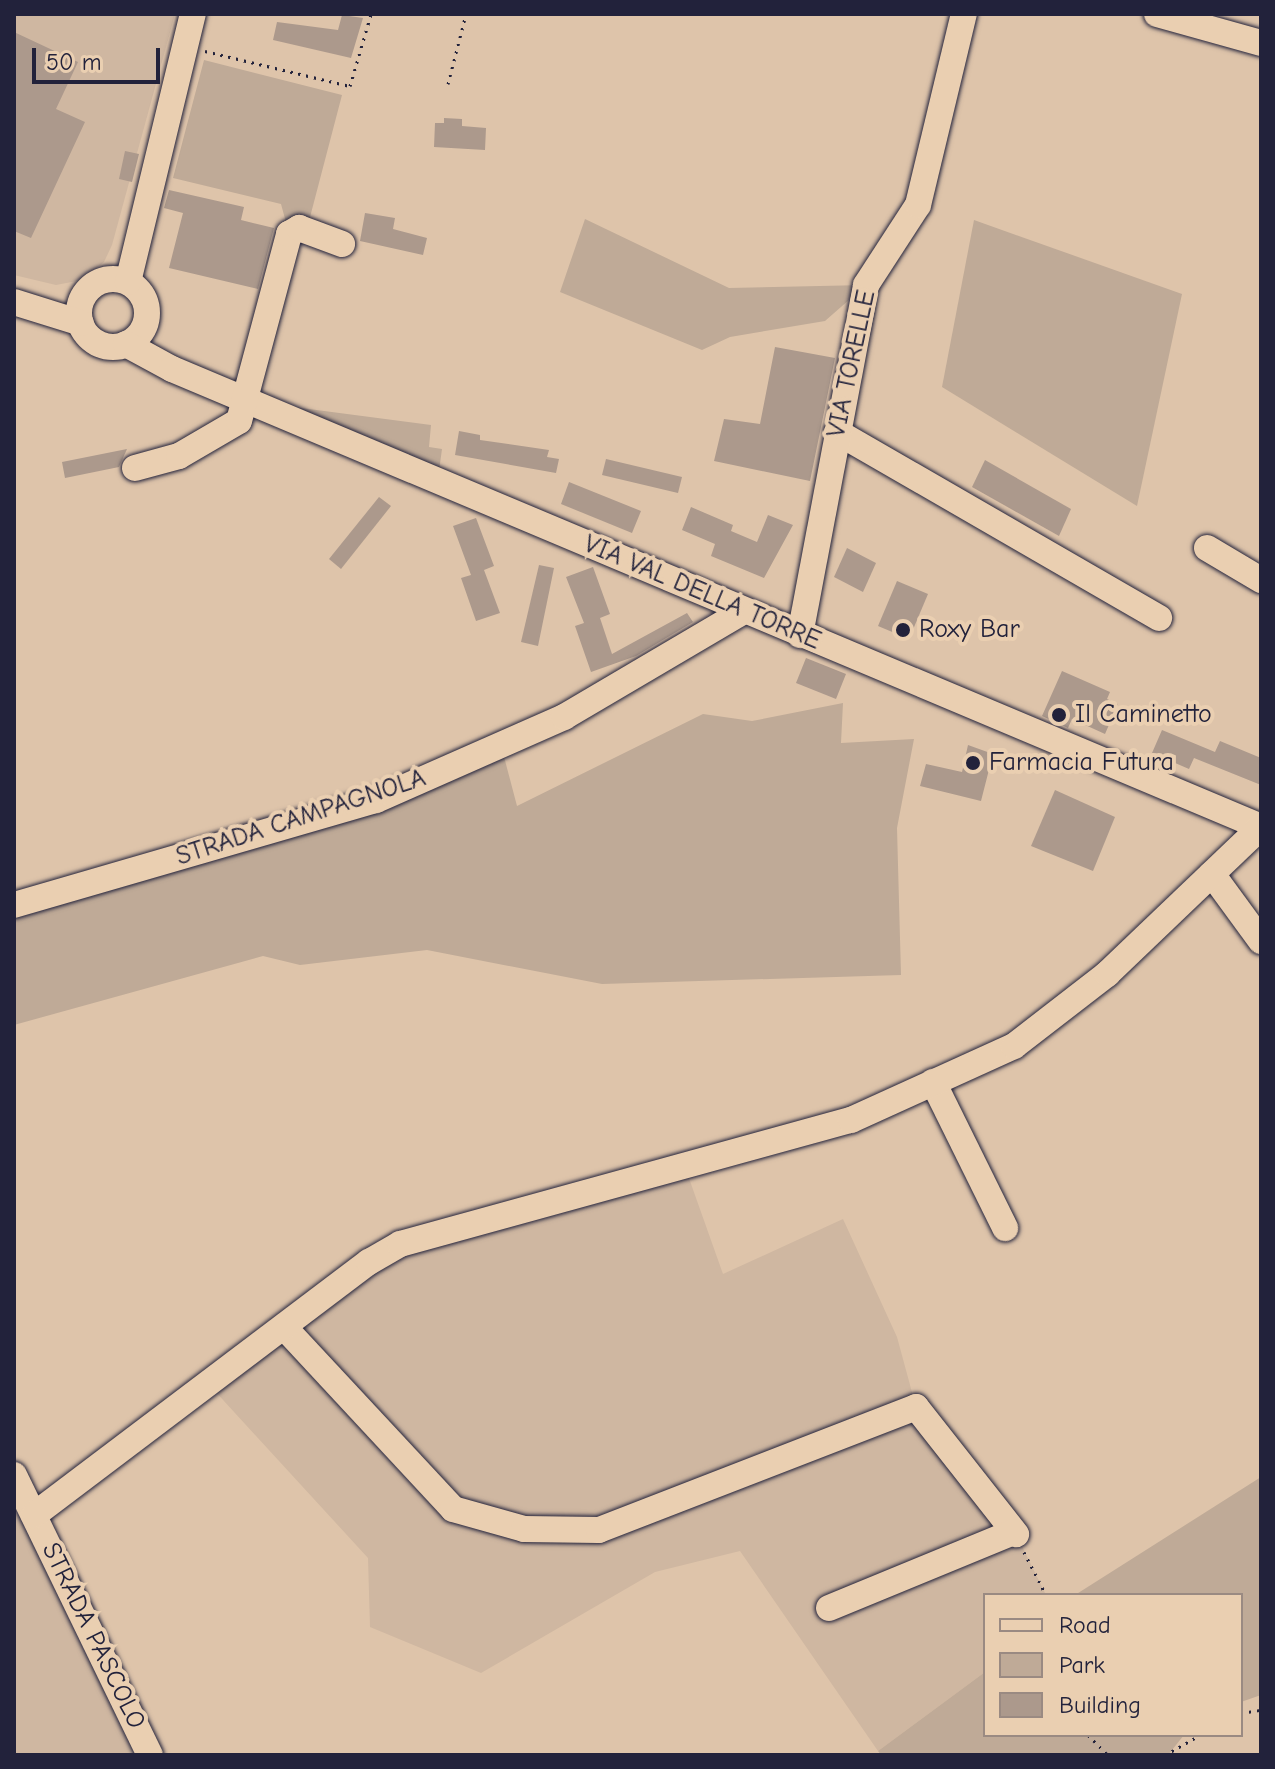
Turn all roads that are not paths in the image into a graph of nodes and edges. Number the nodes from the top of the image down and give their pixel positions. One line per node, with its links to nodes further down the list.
1 (193, 14): 7 (street)
2 (964, 14): 14 (street, VIA TORELLE)
3 (1157, 14): 4 (street)
4 (1198, 20): 5 (street)
5 (1261, 43)
6 (342, 244): 13 (street)
7 (128, 282): 8 (street); 12 (street)
8 (84, 296): 10 (street); 11 (street)
9 (14, 302): 10 (street)
10 (44, 311): 11 (street)
11 (81, 323): 12 (street)
12 (137, 348): 13 (street, VIA VAL DELLA TORRE)
13 (247, 400): 15 (street); 18 (street, VIA VAL DELLA TORRE)
14 (837, 432): 19 (street); 20 (street, VIA TORELLE)
15 (135, 468)
16 (1207, 548): 17 (street)
17 (1261, 580)
18 (744, 611): 20 (street, VIA VAL DELLA TORRE); 23 (street, STRADA CAMPAGNOLA)
19 (1159, 618)
20 (800, 635): 21 (street, VIA VAL DELLA TORRE)
21 (1261, 827): 22 (street)
22 (1212, 874): 24 (street); 25 (street)
23 (14, 905)
24 (1261, 941)
25 (933, 1082): 26 (street); 27 (street)
26 (1005, 1228)
27 (284, 1327): 29 (street); 30 (street)
28 (14, 1475): 29 (street, STRADA PASCOLO)
29 (34, 1515): 31 (street, STRADA PASCOLO)
30 (829, 1608)
31 (150, 1755)

